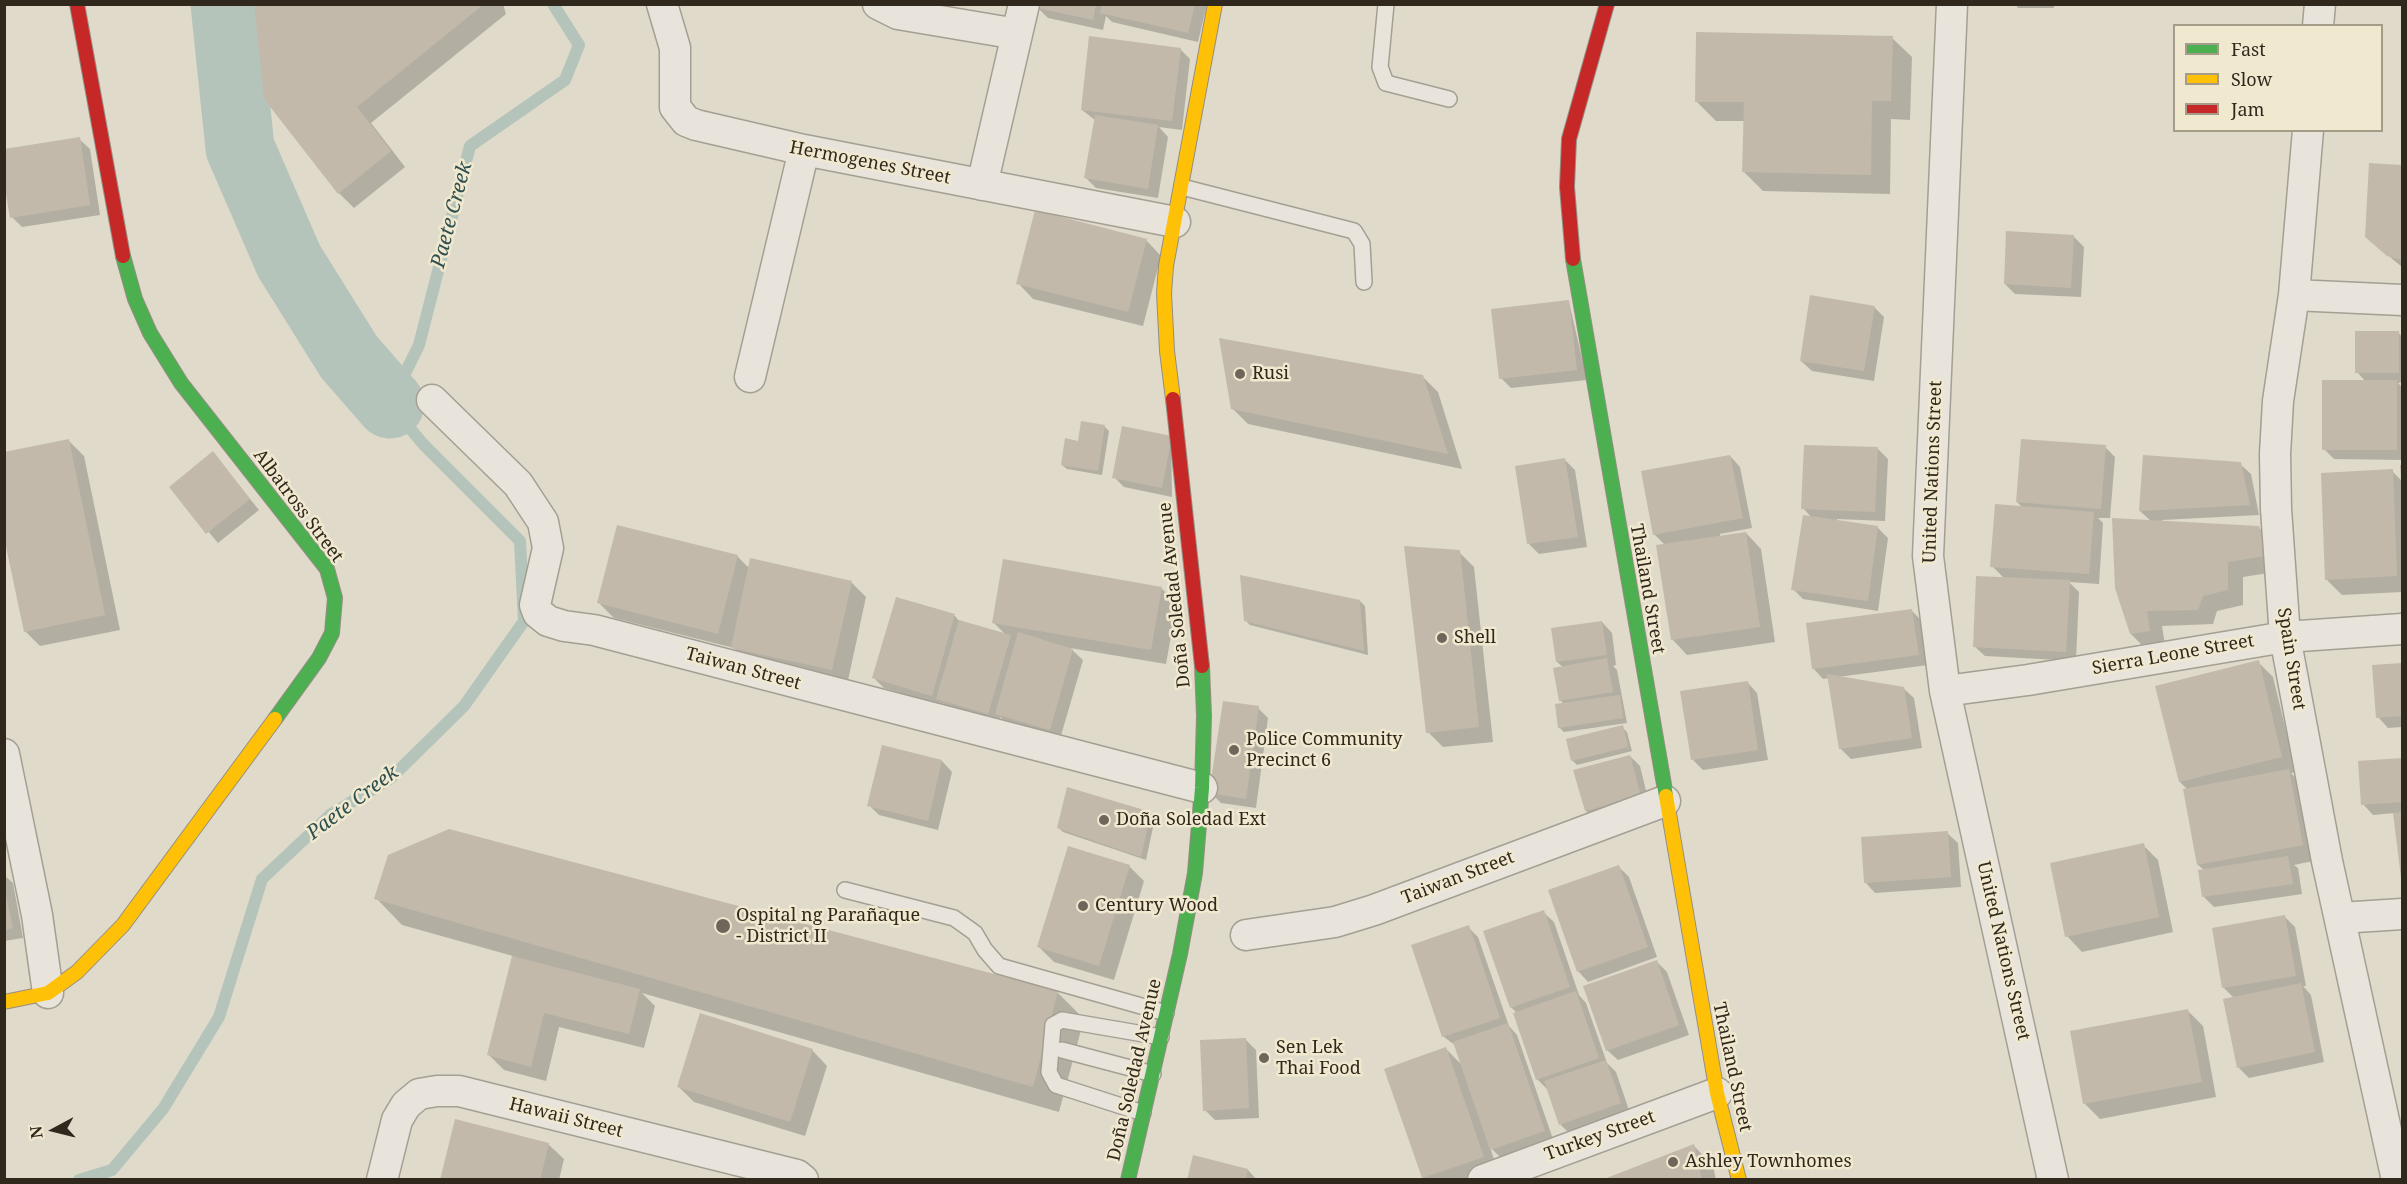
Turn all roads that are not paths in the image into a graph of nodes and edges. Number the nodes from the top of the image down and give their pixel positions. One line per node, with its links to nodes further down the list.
1 (77, 4): 33 (street, Albatross Street)
2 (662, 4): 14 (street, Hermogenes Street)
3 (878, 4): 11 (street)
4 (1024, 4): 11 (street)
5 (1215, 4): 16 (street, Doña Soledad Avenue)
6 (1386, 4): 12 (lane)
7 (1607, 4): 28 (street, Thailand Street)
8 (1952, 4): 25 (street, United Nations Street)
9 (2320, 4): 10 (street)
10 (2318, 24)
11 (1017, 34): 15 (street)
12 (1449, 99)
13 (2308, 132): 19 (street, Spain Street)
14 (804, 150): 15 (street, Hermogenes Street); 21 (street)
15 (982, 185): 17 (street, Hermogenes Street)
16 (1182, 187): 17 (street, Doña Soledad Avenue); 18 (lane)
17 (1175, 222): 27 (street, Doña Soledad Avenue)
18 (1365, 282)
19 (2294, 295): 20 (street); 24 (street, Spain Street)
20 (2403, 300)
21 (750, 377)
22 (432, 400): 27 (street, Taiwan Street)
23 (2403, 629): 24 (street, Sierra Leone Street)
24 (2285, 637): 25 (street, Sierra Leone Street); 31 (street, Spain Street)
25 (1945, 691): 47 (street, United Nations Street)
26 (4, 753): 33 (street)
27 (1202, 788): 35 (street, Doña Soledad Avenue)
28 (1665, 801): 32 (street, Taiwan Street); 39 (street, Thailand Street)
29 (845, 890): 35 (lane)
30 (2403, 914): 31 (street)
31 (2340, 918): 48 (street, Spain Street)
32 (1246, 935)
33 (48, 993): 34 (street, Albatross Street)
34 (4, 1002)
35 (1166, 1013): 36 (street, Doña Soledad Avenue)
36 (1161, 1037): 38 (street, Doña Soledad Avenue); 40 (lane)
37 (1062, 1050): 38 (lane)
38 (1153, 1074): 40 (street, Doña Soledad Avenue)
39 (1717, 1093): 41 (street, Turkey Street); 46 (street, Thailand Street)
40 (1143, 1113): 44 (street, Doña Soledad Avenue)
41 (1535, 1170): 45 (street, Turkey Street)
42 (382, 1179): 43 (street, Hawaii Street)
43 (803, 1179)
44 (1128, 1179)
45 (1483, 1179)
46 (1739, 1179)
47 (2053, 1179)
48 (2397, 1179)

